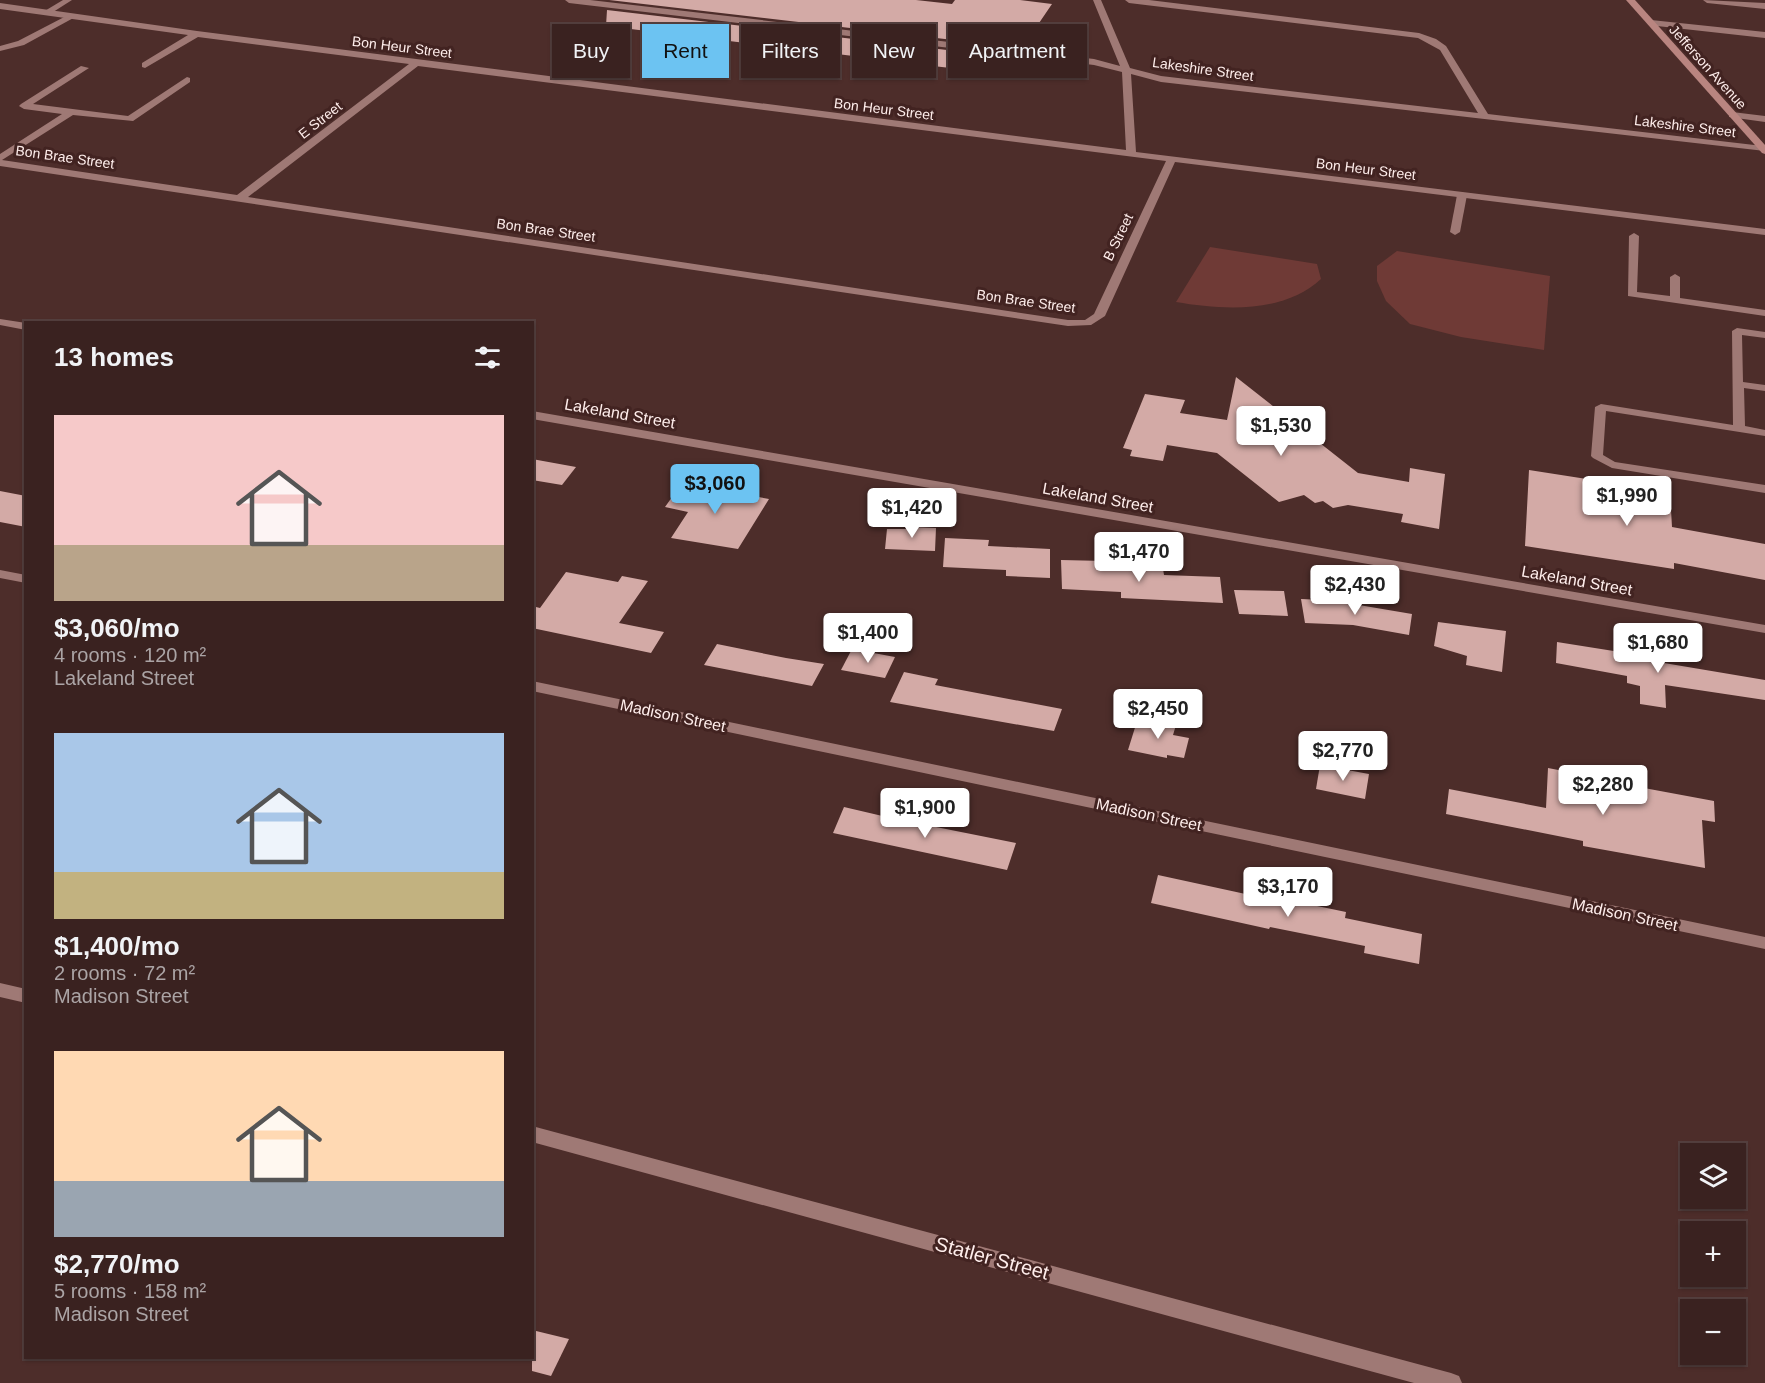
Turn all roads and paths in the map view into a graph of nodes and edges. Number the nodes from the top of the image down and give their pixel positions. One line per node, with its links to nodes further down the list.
1 (68, 0): 9 (lane)
2 (569, 0): 18 (street, Lakeshire Street)
3 (1097, 0): 18 (street)
4 (1129, 0): 21 (street)
5 (1630, 0): 11 (main road, Jefferson Avenue)
6 (1707, 0): 8 (street)
7 (0, 6): 9 (street, Bon Heur Street)
8 (1765, 6)
9 (47, 12): 10 (street, Bon Heur Street)
10 (73, 16): 12 (street, Bon Heur Street); 14 (lane)
11 (1651, 23): 13 (street); 22 (main road, Jefferson Avenue)
12 (197, 34): 15 (street, Bon Heur Street); 16 (street)
13 (1765, 35)
14 (0, 49)
15 (416, 63): 25 (street, Bon Heur Street); 29 (street, E Street)
16 (145, 65)
17 (84, 68): 20 (street)
18 (1126, 69): 21 (street, Lakeshire Street); 25 (street)
19 (187, 80): 20 (street)
20 (71, 112): 27 (street)
21 (1484, 115): 24 (street, Lakeshire Street)
22 (1732, 115): 23 (street); 24 (main road, Jefferson Avenue)
23 (1765, 119)
24 (1764, 150)
25 (1131, 154): 26 (street, Bon Heur Street)
26 (1172, 159): 28 (street, Bon Heur Street); 37 (street, B Street)
27 (0, 160): 29 (street, Bon Brae Street)
28 (1462, 195): 30 (lane); 31 (street, Bon Heur Street)
29 (240, 198): 37 (street, Bon Brae Street)
30 (1455, 232)
31 (1765, 232)
32 (1634, 236): 34 (lane)
33 (1675, 277): 34 (lane)
34 (1675, 300): 35 (lane)
35 (1765, 313)
36 (0, 322): 38 (street)
37 (1087, 323)
38 (24, 327)
39 (1765, 335): 40 (lane)
40 (1737, 384): 41 (lane); 43 (lane)
41 (1765, 388)
42 (534, 415): 48 (street, Lakeland Street)
43 (1739, 429): 44 (lane); 45 (lane)
44 (1765, 433)
45 (1765, 489)
46 (0, 574): 47 (street)
47 (24, 579)
48 (1765, 629)
49 (534, 686): 50 (street, Madison Street)
50 (1765, 943)
51 (0, 990): 52 (street)
52 (24, 996)
53 (534, 1135): 54 (street, Statler Street)
54 (1450, 1383)

